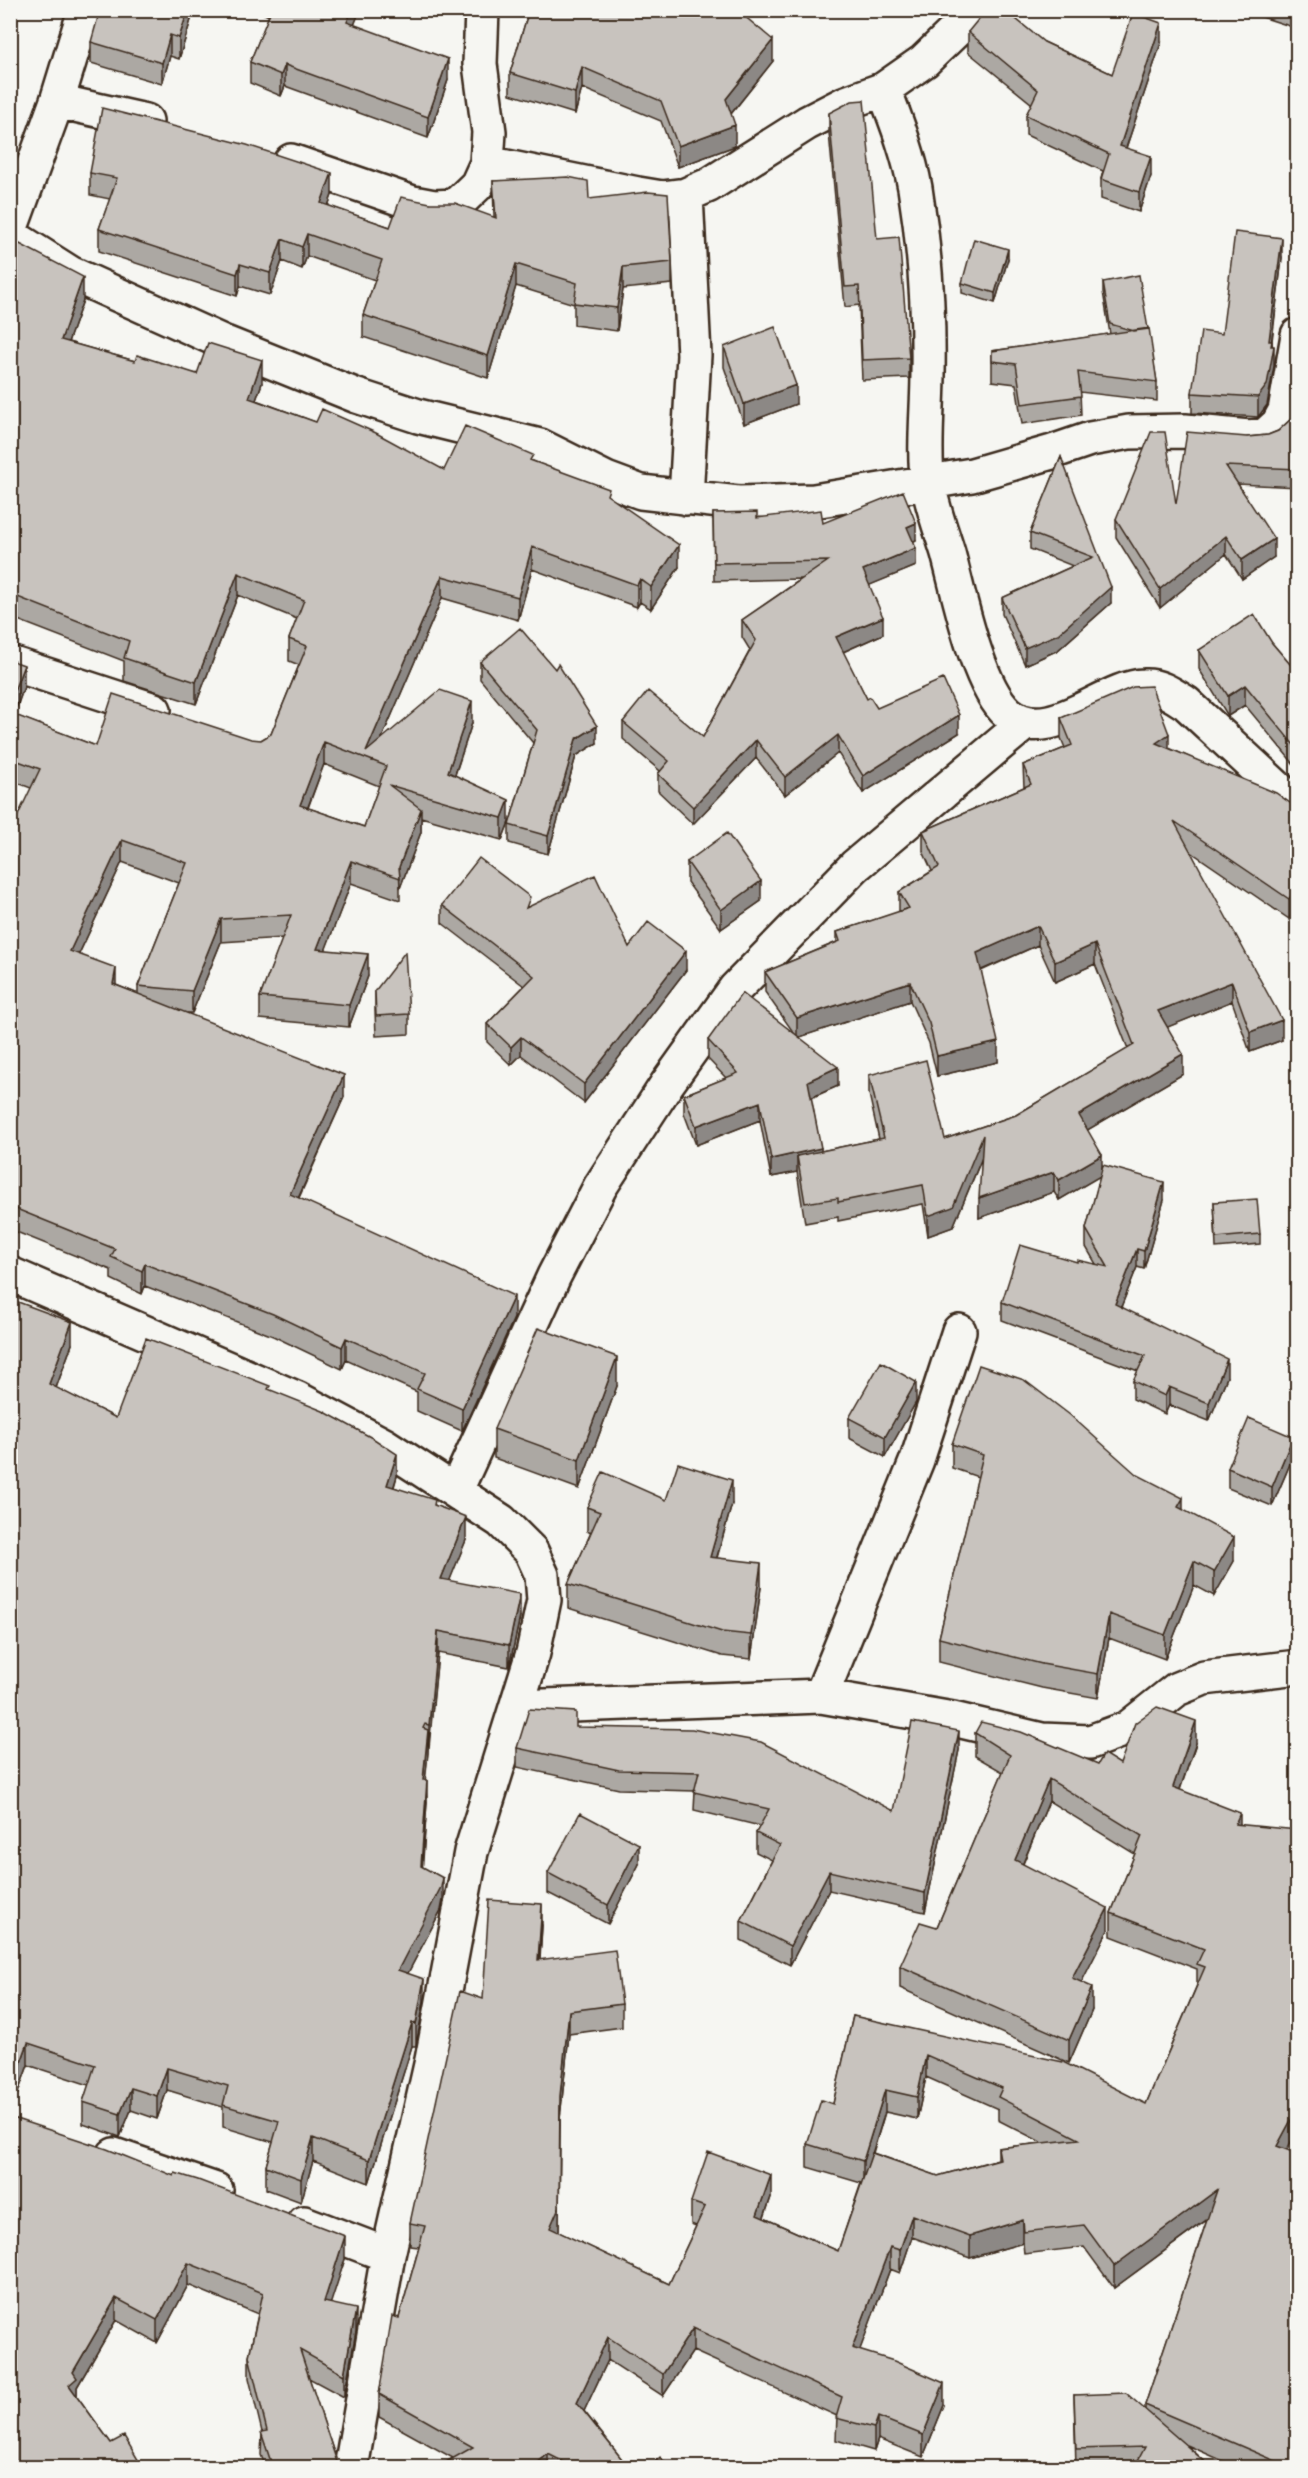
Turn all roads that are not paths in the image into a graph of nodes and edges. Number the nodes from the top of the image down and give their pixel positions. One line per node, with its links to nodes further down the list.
1 (85, 10): 5 (street)
2 (482, 10): 8 (street)
3 (977, 10): 4 (street)
4 (884, 89): 10 (street); 14 (street)
5 (57, 101): 6 (street); 9 (street)
6 (179, 128)
7 (265, 152): 8 (street)
8 (487, 163): 10 (street)
9 (18, 193): 11 (street)
10 (686, 195): 15 (street)
11 (10, 230)
12 (10, 235): 15 (street)
13 (1298, 335): 14 (street)
14 (928, 482): 15 (street); 18 (street)
15 (686, 498)
16 (10, 663): 17 (street)
17 (182, 720)
18 (1024, 723): 19 (street); 22 (street)
19 (1298, 807)
20 (10, 1274): 22 (street)
21 (960, 1331): 24 (street)
22 (456, 1490): 25 (street)
23 (1298, 1667): 24 (street)
24 (821, 1696): 25 (street)
25 (517, 1707): 29 (street)
26 (81, 2144): 27 (street)
27 (248, 2202)
28 (280, 2214): 29 (street)
29 (388, 2254): 30 (street)
30 (351, 2468)

